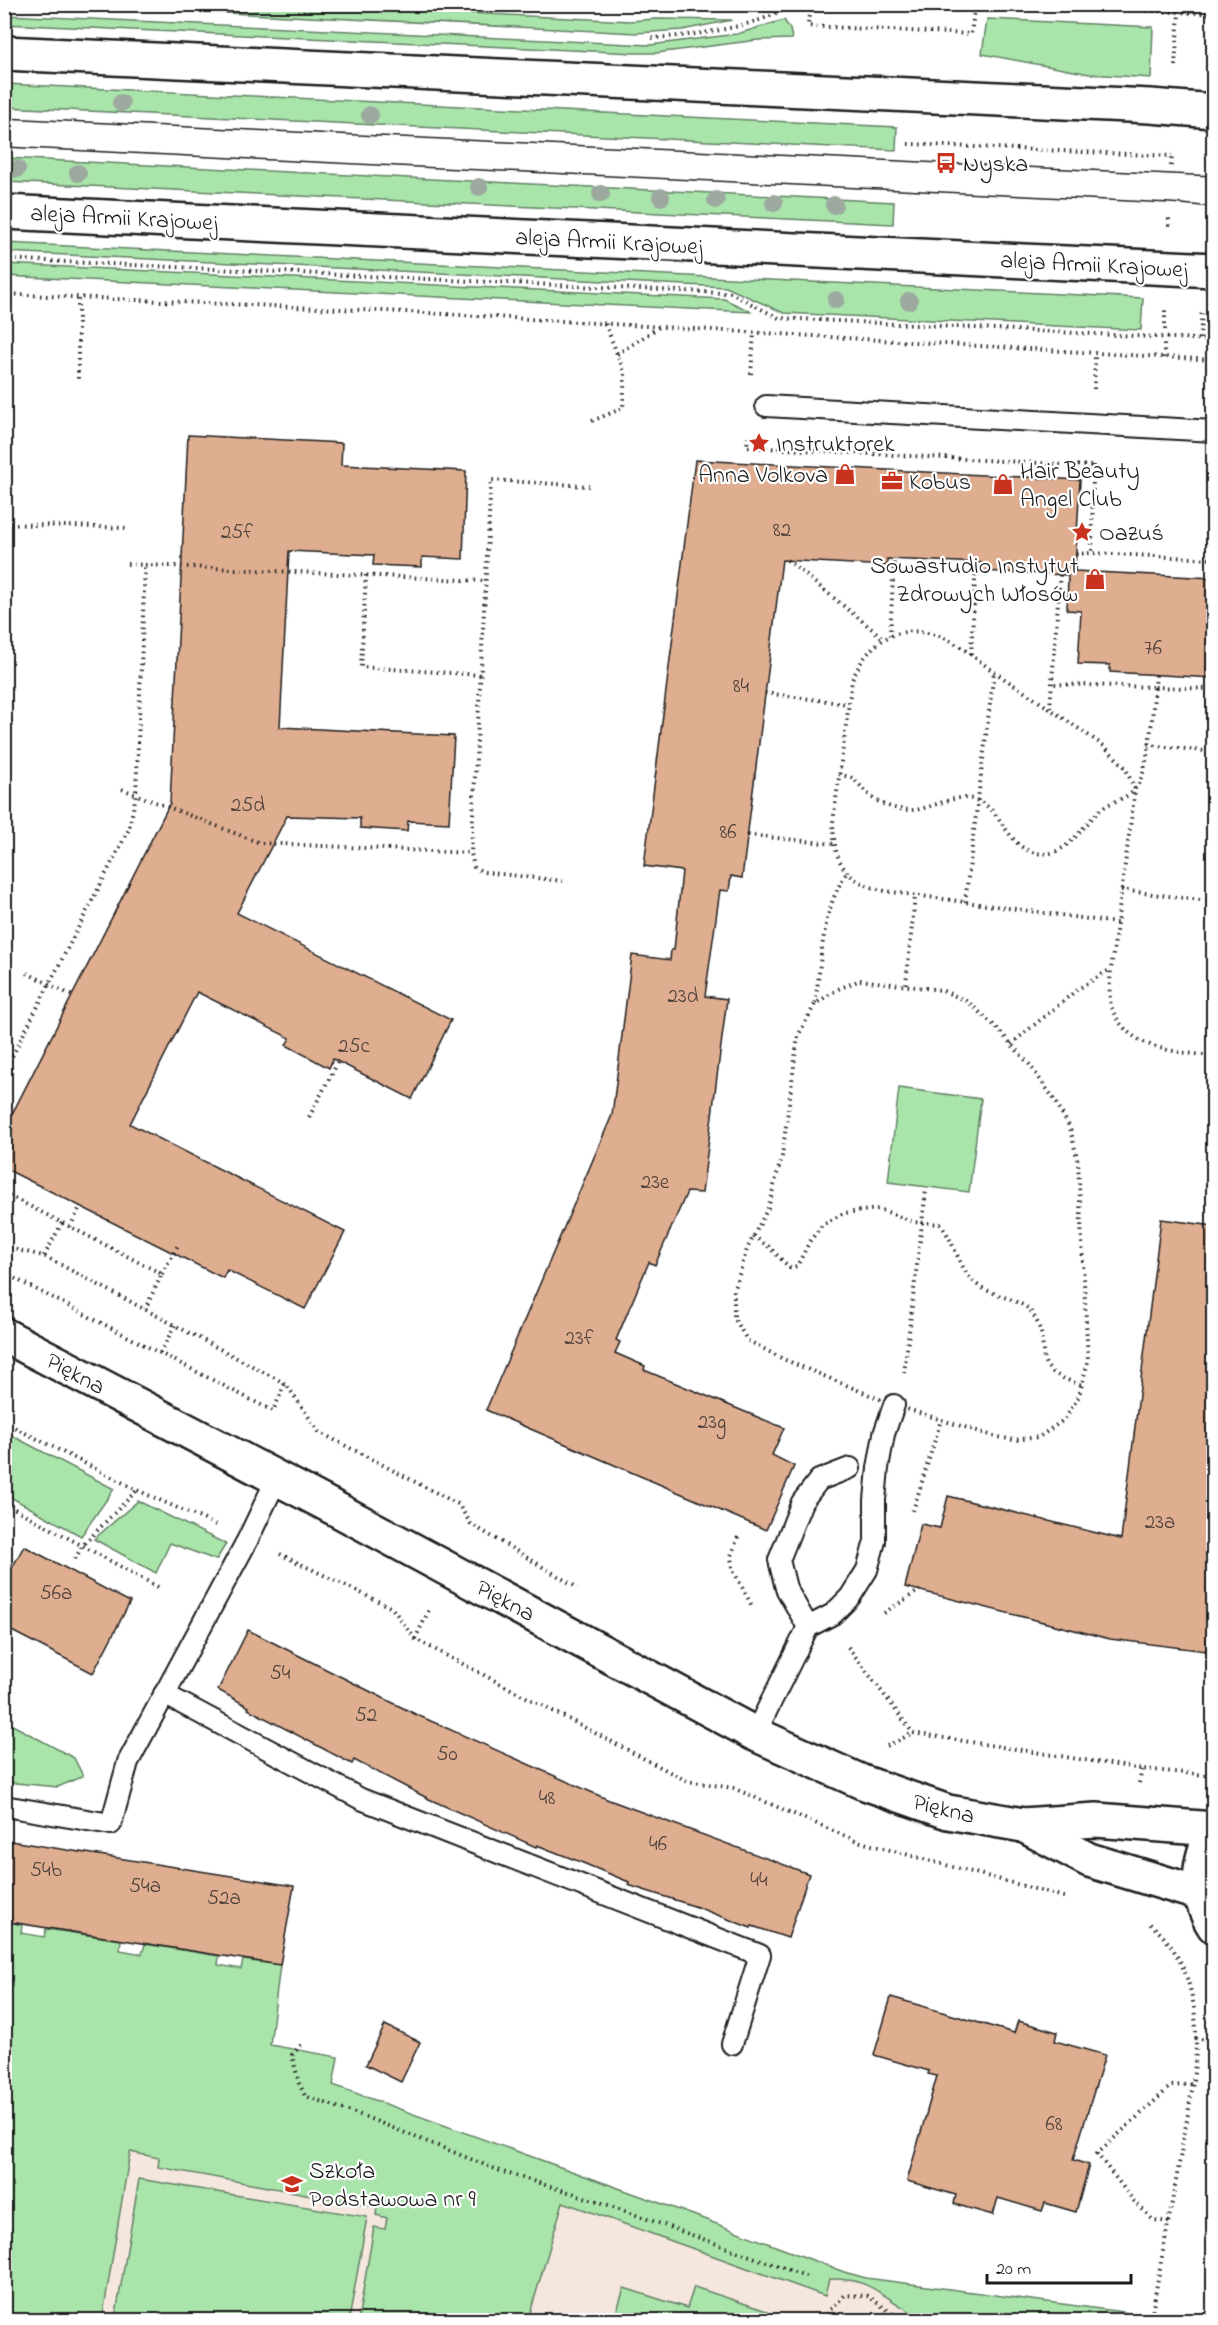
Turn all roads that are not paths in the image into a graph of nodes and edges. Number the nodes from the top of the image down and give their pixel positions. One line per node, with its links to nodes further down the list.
1 (4, 53): 2 (main road)
2 (1214, 111)
3 (4, 212): 4 (main road, aleja Armii Krajowej)
4 (1214, 270)
5 (766, 406): 6 (lane)
6 (1214, 431)
7 (4, 1335): 10 (main road, Piękna)
8 (896, 1402): 11 (lane)
9 (850, 1468): 11 (lane)
10 (277, 1478): 12 (lane); 13 (main road, Piękna)
11 (808, 1627): 13 (lane)
12 (164, 1694): 14 (lane); 19 (lane)
13 (755, 1734): 15 (main road, Piękna)
14 (4, 1806)
15 (1023, 1825): 16 (main road, Piękna); 17 (main road, Piękna)
16 (1214, 1831): 17 (main road)
17 (1201, 1894): 18 (main road)
18 (1214, 1926)
19 (732, 2044)

